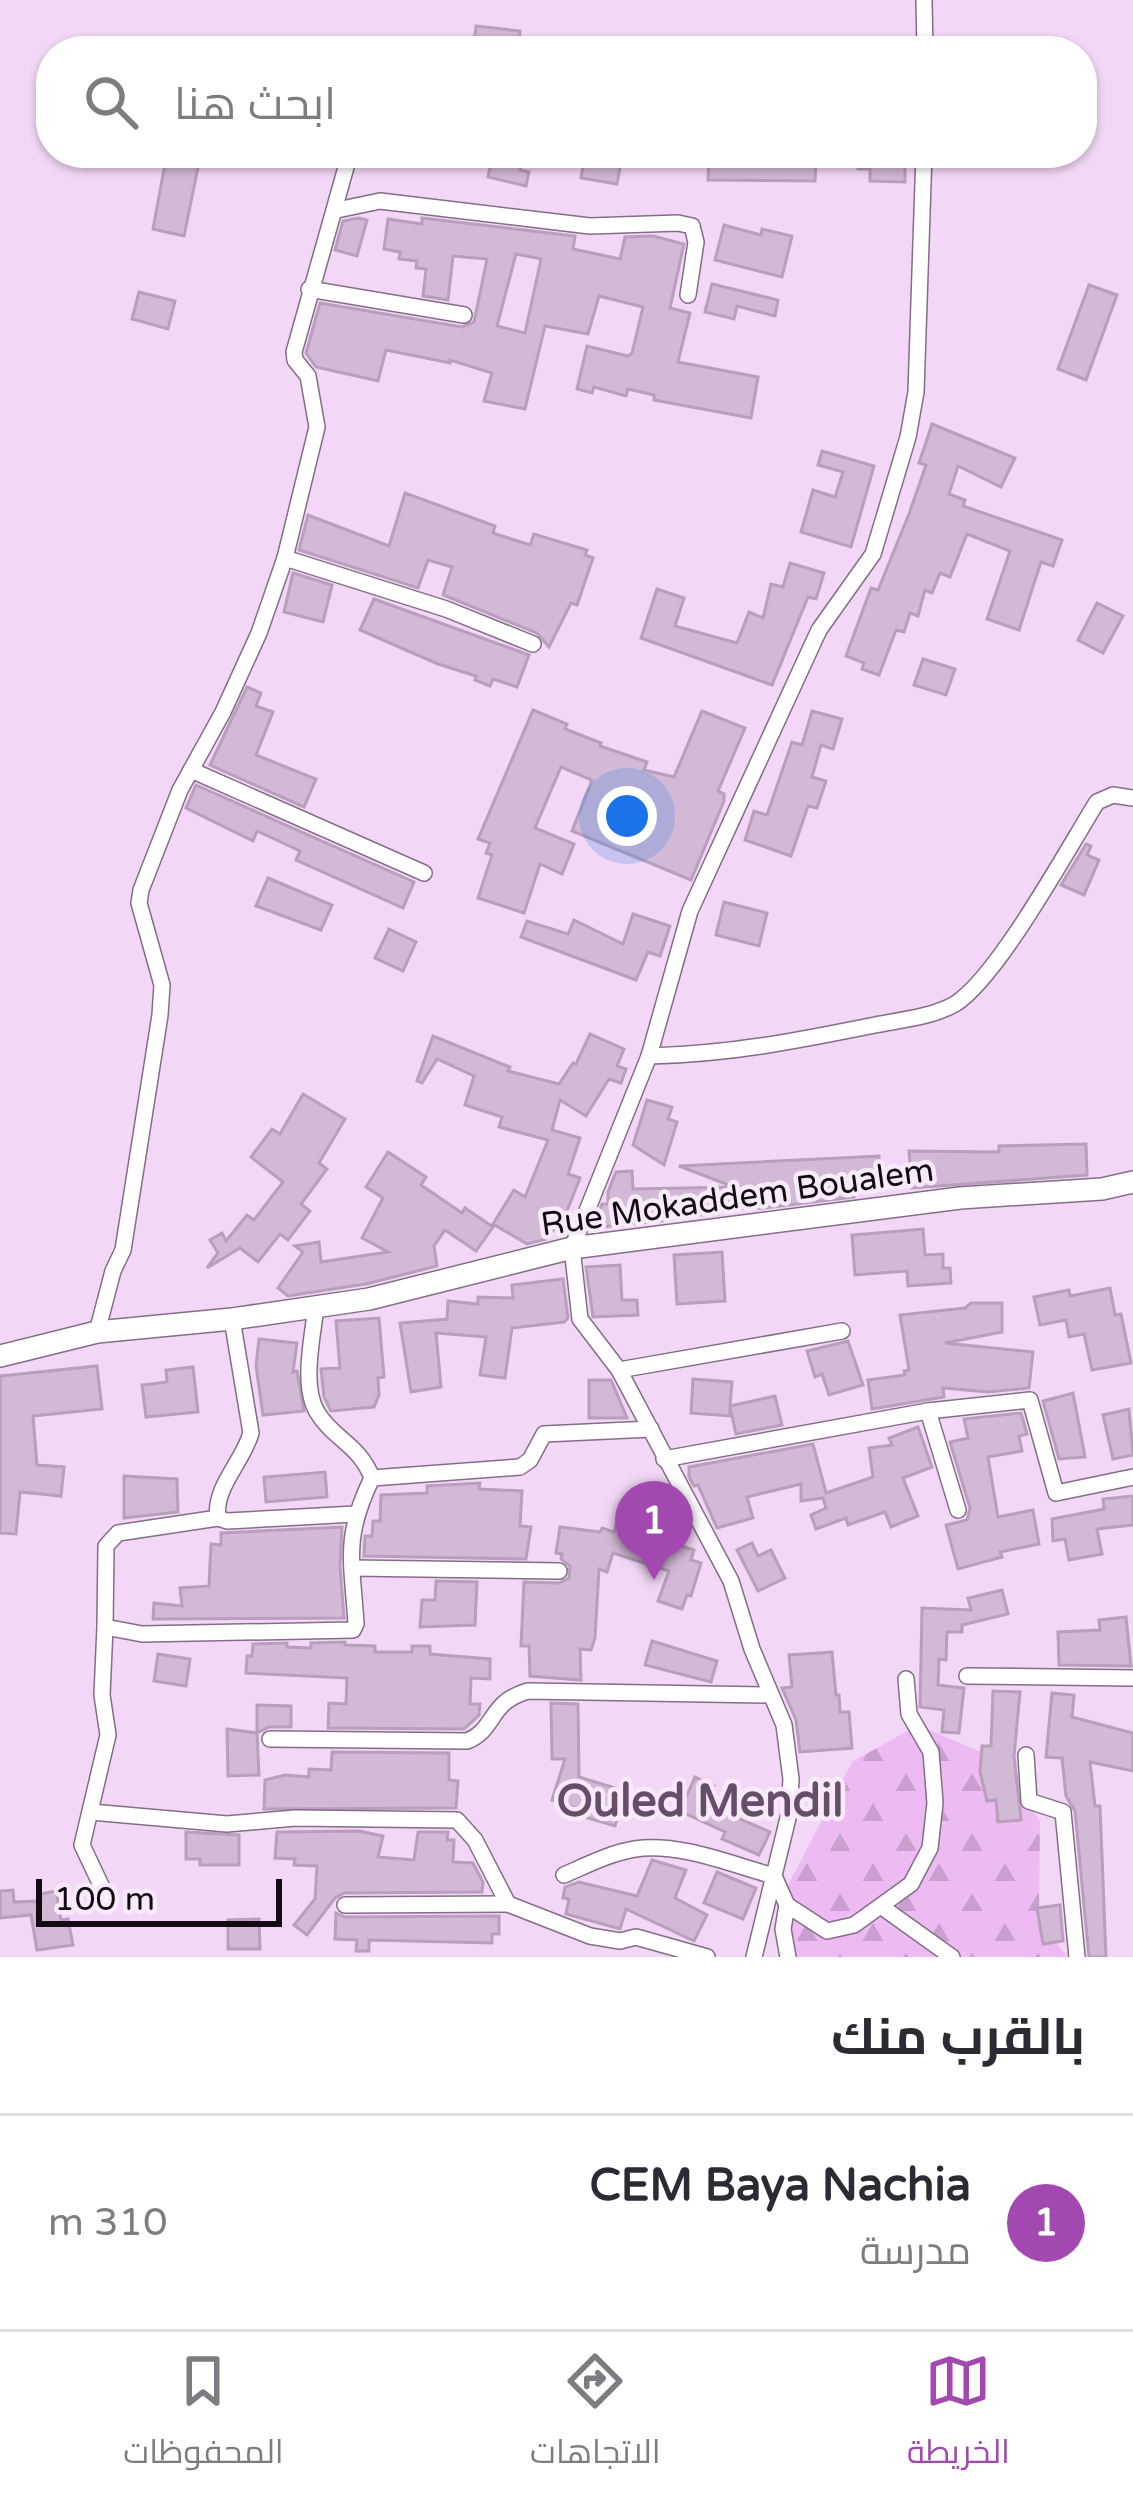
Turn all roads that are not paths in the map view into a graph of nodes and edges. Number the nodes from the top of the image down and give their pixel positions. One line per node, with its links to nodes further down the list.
1 (924, 0): 2 (street)
2 (925, 36)
3 (347, 168): 5 (street)
4 (923, 168): 14 (street)
5 (337, 210): 6 (street); 7 (street)
6 (309, 289): 8 (street); 9 (street)
7 (688, 296)
8 (464, 315)
9 (285, 558): 10 (street); 11 (street)
10 (533, 644)
11 (191, 770): 13 (street); 20 (street)
12 (1133, 798): 14 (street)
13 (424, 873)
14 (649, 1056): 16 (street)
15 (1133, 1183): 16 (street, Rue Mokaddem Boualem)
16 (572, 1248): 17 (street, Rue Mokaddem Boualem); 22 (street)
17 (316, 1306): 18 (street, Rue Mokaddem Boualem); 27 (street)
18 (232, 1319): 20 (street, Rue Mokaddem Boualem); 30 (street)
19 (842, 1331): 22 (street)
20 (97, 1332): 21 (street, Rue Mokaddem Boualem)
21 (0, 1356)
22 (619, 1370): 24 (street)
23 (928, 1411): 25 (street); 26 (street); 28 (street)
24 (651, 1429): 25 (street); 27 (street)
25 (664, 1459): 37 (street)
26 (1133, 1477)
27 (372, 1478): 29 (street)
28 (958, 1510)
29 (355, 1514): 30 (street); 31 (street)
30 (218, 1518): 33 (street)
31 (352, 1568): 32 (street); 33 (street)
32 (560, 1570)
33 (105, 1627): 40 (street)
34 (967, 1676): 35 (street)
35 (1133, 1678)
36 (906, 1679): 47 (street)
37 (771, 1695): 38 (street); 42 (street)
38 (270, 1739)
39 (1026, 1755): 52 (street)
40 (91, 1812): 43 (street); 44 (street)
41 (565, 1876): 42 (street)
42 (774, 1876): 46 (street); 49 (street)
43 (108, 1900)
44 (508, 1904): 45 (street); 48 (street)
45 (345, 1905)
46 (787, 1905): 47 (street); 50 (street)
47 (882, 1907): 51 (street)
48 (707, 1957)
49 (754, 1957)
50 (788, 1957)
51 (952, 1957)
52 (1077, 1957)

